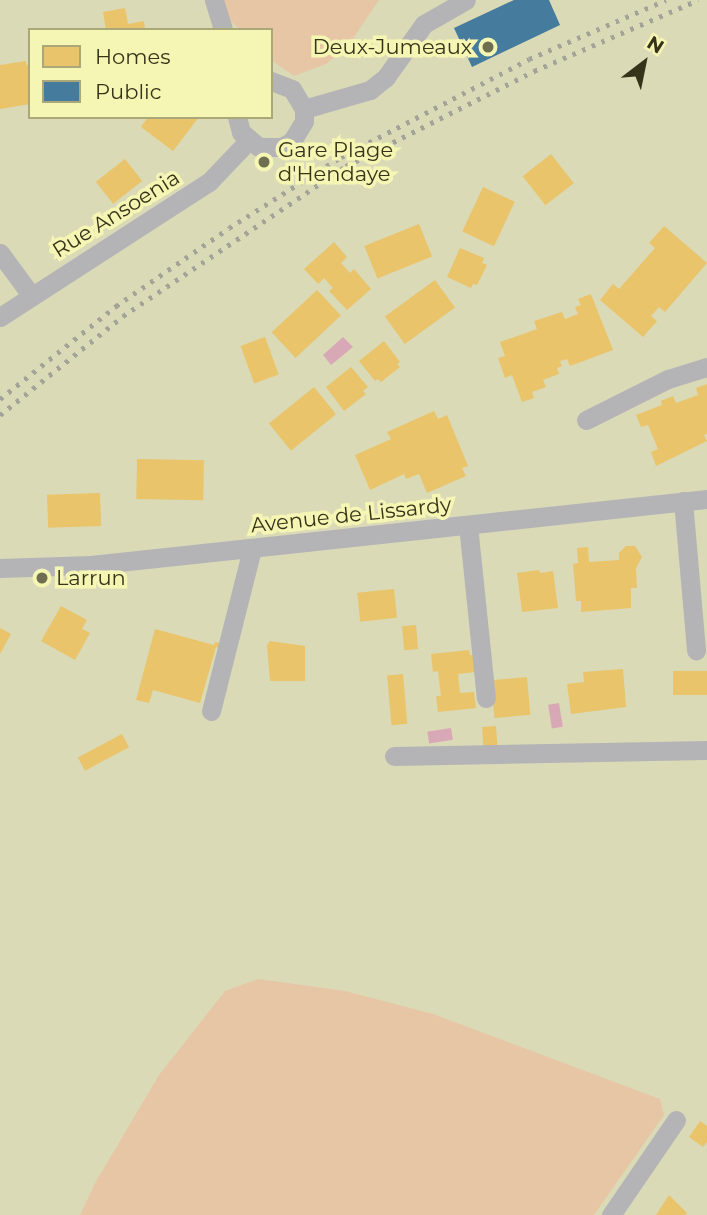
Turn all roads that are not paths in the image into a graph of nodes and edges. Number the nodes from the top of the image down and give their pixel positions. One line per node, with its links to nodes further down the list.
1 (214, 0): 3 (street)
2 (466, 0): 5 (street)
3 (222, 28)
4 (273, 82): 5 (street)
5 (304, 109): 7 (street)
6 (238, 119): 7 (street)
7 (248, 141): 9 (street, Rue Ansoenia)
8 (0, 253): 9 (street)
9 (31, 295): 10 (street, Rue Ansoenia)
10 (0, 317)
11 (707, 367): 12 (street)
12 (586, 420)
13 (707, 499): 14 (street, Avenue de Lissardy)
14 (683, 501): 15 (street, Avenue de Lissardy); 18 (street)
15 (468, 525): 16 (street, Avenue de Lissardy); 19 (street)
16 (252, 549): 17 (street, Avenue de Lissardy); 20 (street)
17 (0, 568)
18 (696, 650)
19 (486, 698)
20 (211, 711)
21 (707, 750): 22 (street)
22 (394, 756)
23 (676, 1120): 24 (street)
24 (611, 1215)

